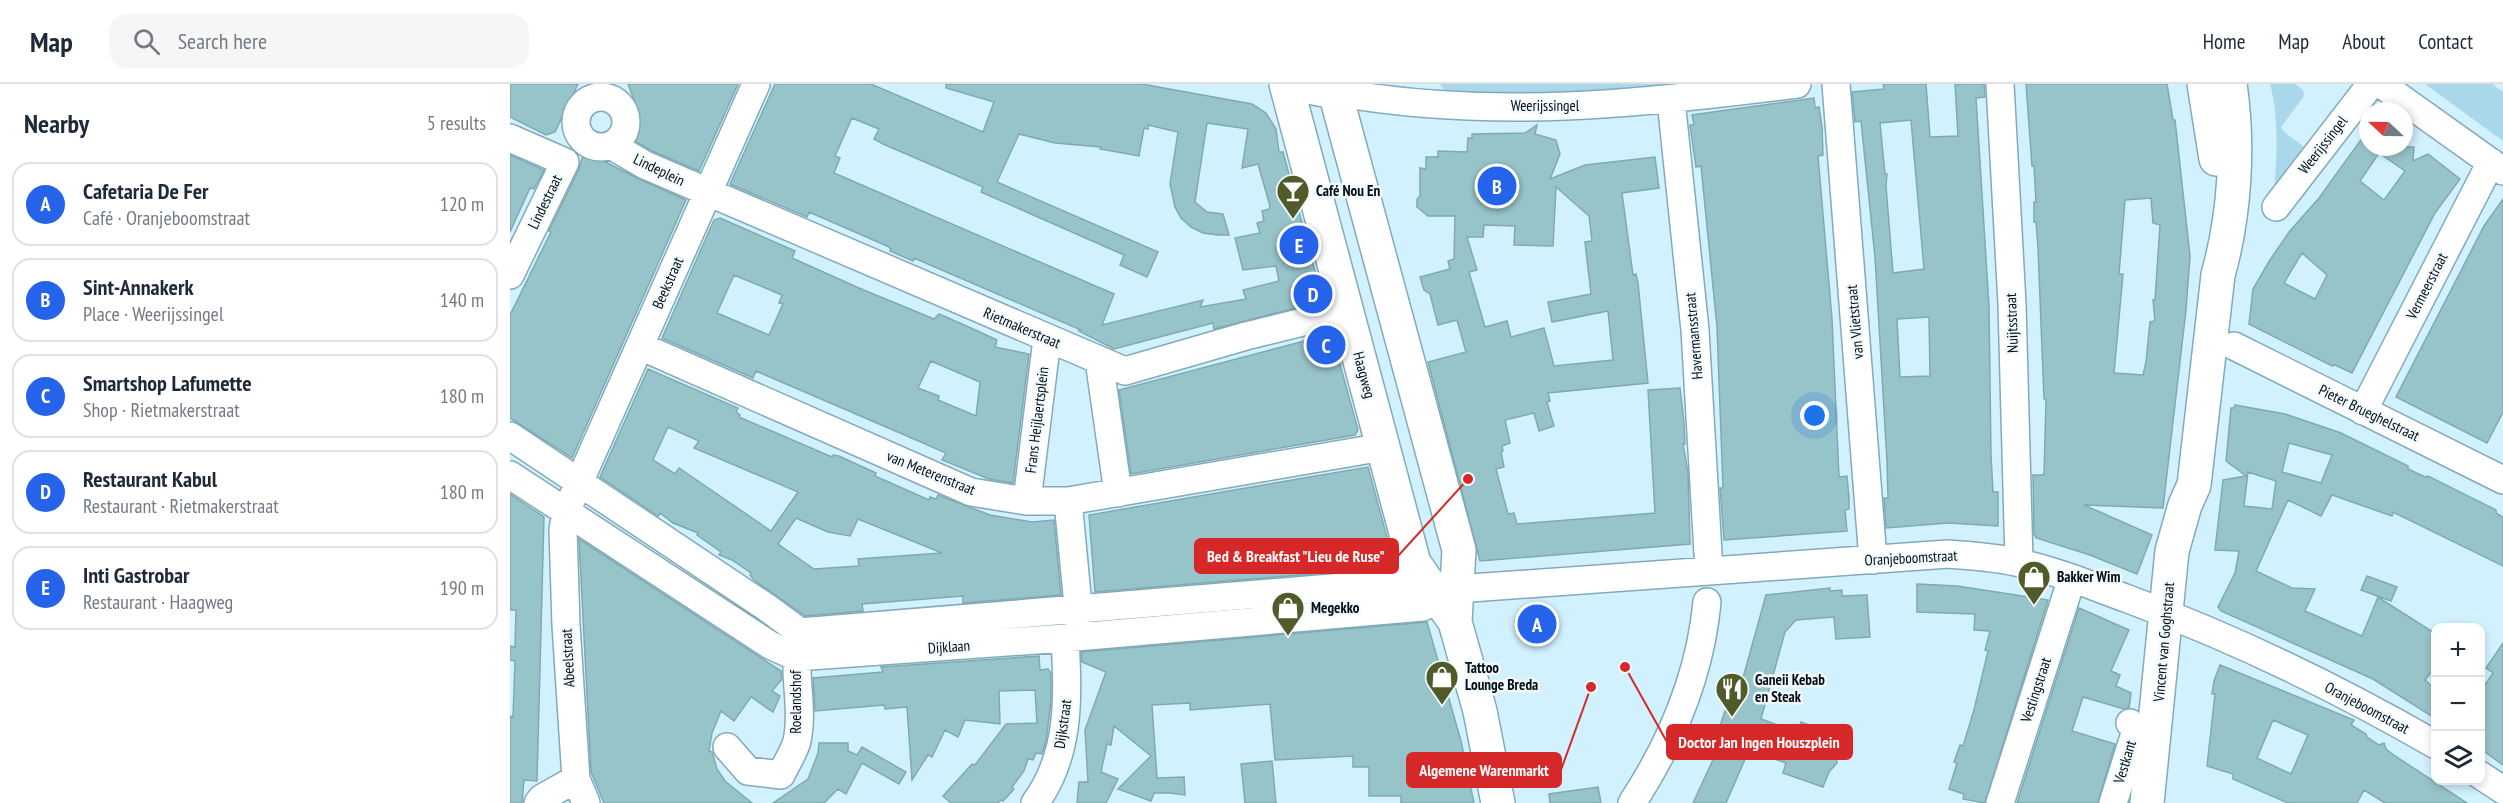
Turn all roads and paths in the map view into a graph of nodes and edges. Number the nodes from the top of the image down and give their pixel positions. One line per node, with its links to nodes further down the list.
1 (756, 84): 16 (street, Beekstraat)
2 (1286, 84): 20 (main road, Haagweg)
3 (1292, 84): 11 (main road, Weerijssingel)
4 (1797, 84): 12 (street, Weerijssingel)
5 (1836, 84): 35 (street, van Vlietstraat)
6 (2000, 84): 36 (street, Nuijtsstraat)
7 (2204, 84): 18 (main road, Vincent van Goghstraat)
8 (2230, 84): 18 (main road, Vincent van Goghstraat)
9 (2371, 84): 17 (street, Weerijssingel)
10 (2381, 84): 15 (street)
11 (1334, 88): 12 (street, Weerijssingel); 39 (main road, Haagweg)
12 (1671, 100): 37 (street, Havermansstraat)
13 (510, 138): 19 (street, Lindestraat)
14 (611, 145): 16 (street, Lindeplein)
15 (2497, 166): 25 (street, Vermeerstraat)
16 (708, 193): 21 (street, Rietmakerstraat); 22 (street, Beekstraat)
17 (2276, 207)
18 (2218, 274): 41 (main road, Vincent van Goghstraat)
19 (510, 275)
20 (1347, 311): 24 (street, Rietmakerstraat); 27 (main road, Haagweg)
21 (1047, 339): 24 (street, Rietmakerstraat); 32 (street, Frans Heijlaertsplein)
22 (640, 346): 30 (street, Beekstraat); 32 (street, van Meterenstraat)
23 (2234, 346): 25 (street, Pieter Brueghelstraat)
24 (1099, 360): 31 (street)
25 (2363, 411): 29 (street, Pieter Brueghelstraat)
26 (510, 436): 30 (street)
27 (1383, 447): 31 (street, van Meterenstraat); 39 (main road, Haagweg)
28 (510, 474): 34 (street, Dijklaan)
29 (2503, 479)
30 (579, 483): 34 (street, Abeelstraat); 43 (street)
31 (1118, 493): 33 (street, van Meterenstraat)
32 (1027, 501): 33 (street, van Meterenstraat)
33 (1068, 501): 42 (street, Dijkstraat)
34 (566, 512): 43 (street, Dijklaan); 49 (street, Abeelstraat)
35 (1873, 560): 36 (street, Oranjeboomstraat); 37 (street, Oranjeboomstraat)
36 (2019, 562): 38 (street, Oranjeboomstraat)
37 (1708, 571): 39 (street, Oranjeboomstraat)
38 (2072, 578): 41 (street, Oranjeboomstraat); 54 (street, Vestingstraat)
39 (1445, 598): 42 (street, Dijklaan); 52 (main road, Haagweg)
40 (1707, 602): 53 (street)
41 (2176, 617): 45 (street, Oranjeboomstraat); 56 (main road, Vincent van Goghstraat); 57 (main road, Vincent van Goghstraat)
42 (1075, 628): 43 (street, Dijklaan); 51 (street, Dijkstraat)
43 (798, 645): 46 (street, Roelandshof)
44 (2130, 723): 55 (street, Vestkant)
45 (2431, 742)
46 (727, 747)
47 (2485, 778): 48 (street)
48 (2503, 790)
49 (581, 791): 50 (street)
50 (538, 803)
51 (1035, 803)
52 (1498, 803)
53 (1632, 803)
54 (2000, 803)
55 (2113, 803)
56 (2146, 803)
57 (2166, 803)

